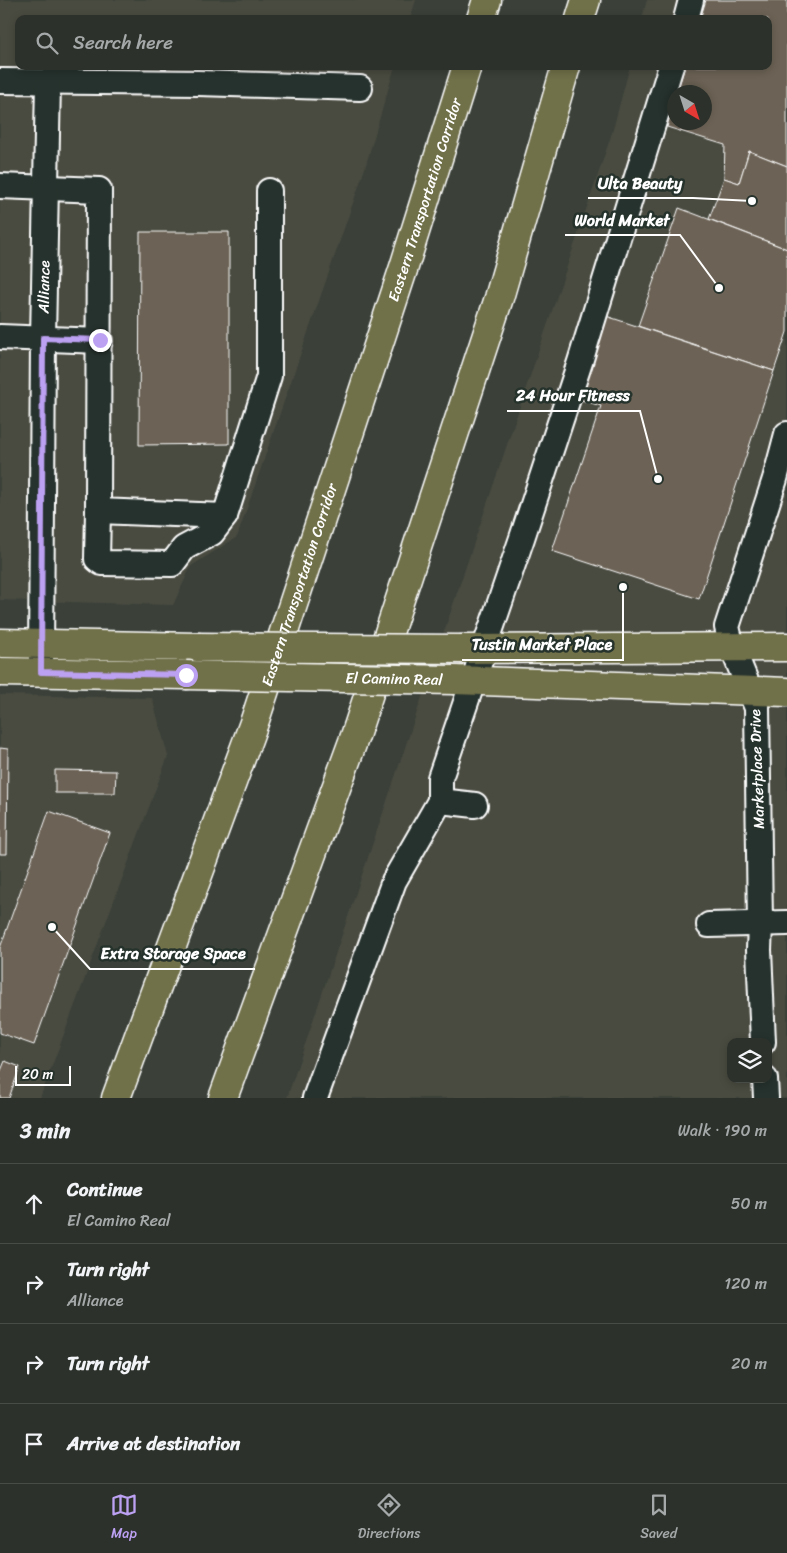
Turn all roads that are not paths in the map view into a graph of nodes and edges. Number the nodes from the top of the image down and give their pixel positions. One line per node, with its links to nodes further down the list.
1 (487, 0): 4 (main road)
2 (586, 0): 5 (main road)
3 (692, 0): 6 (street)
4 (483, 15)
5 (581, 15)
6 (687, 15)
7 (466, 70): 40 (main road, Eastern Transportation Corridor)
8 (565, 70): 41 (main road)
9 (670, 70): 27 (street)
10 (0, 81): 11 (street)
11 (48, 82): 12 (street); 14 (street, Alliance)
12 (360, 88)
13 (0, 186): 14 (street)
14 (46, 188): 17 (street, Alliance); 18 (street)
15 (270, 191): 22 (street)
16 (0, 337): 17 (street)
17 (43, 338): 18 (street); 24 (street, Alliance)
18 (100, 340): 21 (street)
19 (787, 434): 20 (street, Marketplace Drive)
20 (781, 479): 25 (street, Marketplace Drive)
21 (98, 511): 22 (street); 22 (street)
22 (225, 516)
23 (0, 643): 24 (main road, El Camino Real)
24 (41, 644): 27 (main road, El Camino Real, bridge); 29 (street, Alliance)
25 (732, 647): 26 (main road, El Camino Real); 27 (main road, El Camino Real); 31 (street, Marketplace Drive)
26 (787, 647)
27 (473, 650): 30 (street)
28 (0, 672): 29 (main road, El Camino Real)
29 (41, 672): 30 (main road, El Camino Real, bridge)
30 (463, 680): 31 (main road, El Camino Real); 33 (street)
31 (750, 691): 32 (main road, El Camino Real); 36 (street, Marketplace Drive)
32 (787, 692)
33 (440, 801): 34 (street); 42 (street)
34 (475, 805)
35 (787, 923): 36 (street)
36 (760, 924): 37 (street); 38 (street, Marketplace Drive)
37 (709, 925)
38 (763, 1038)
39 (765, 1083): 43 (street)
40 (116, 1098)
41 (223, 1098)
42 (315, 1098)
43 (766, 1098)

